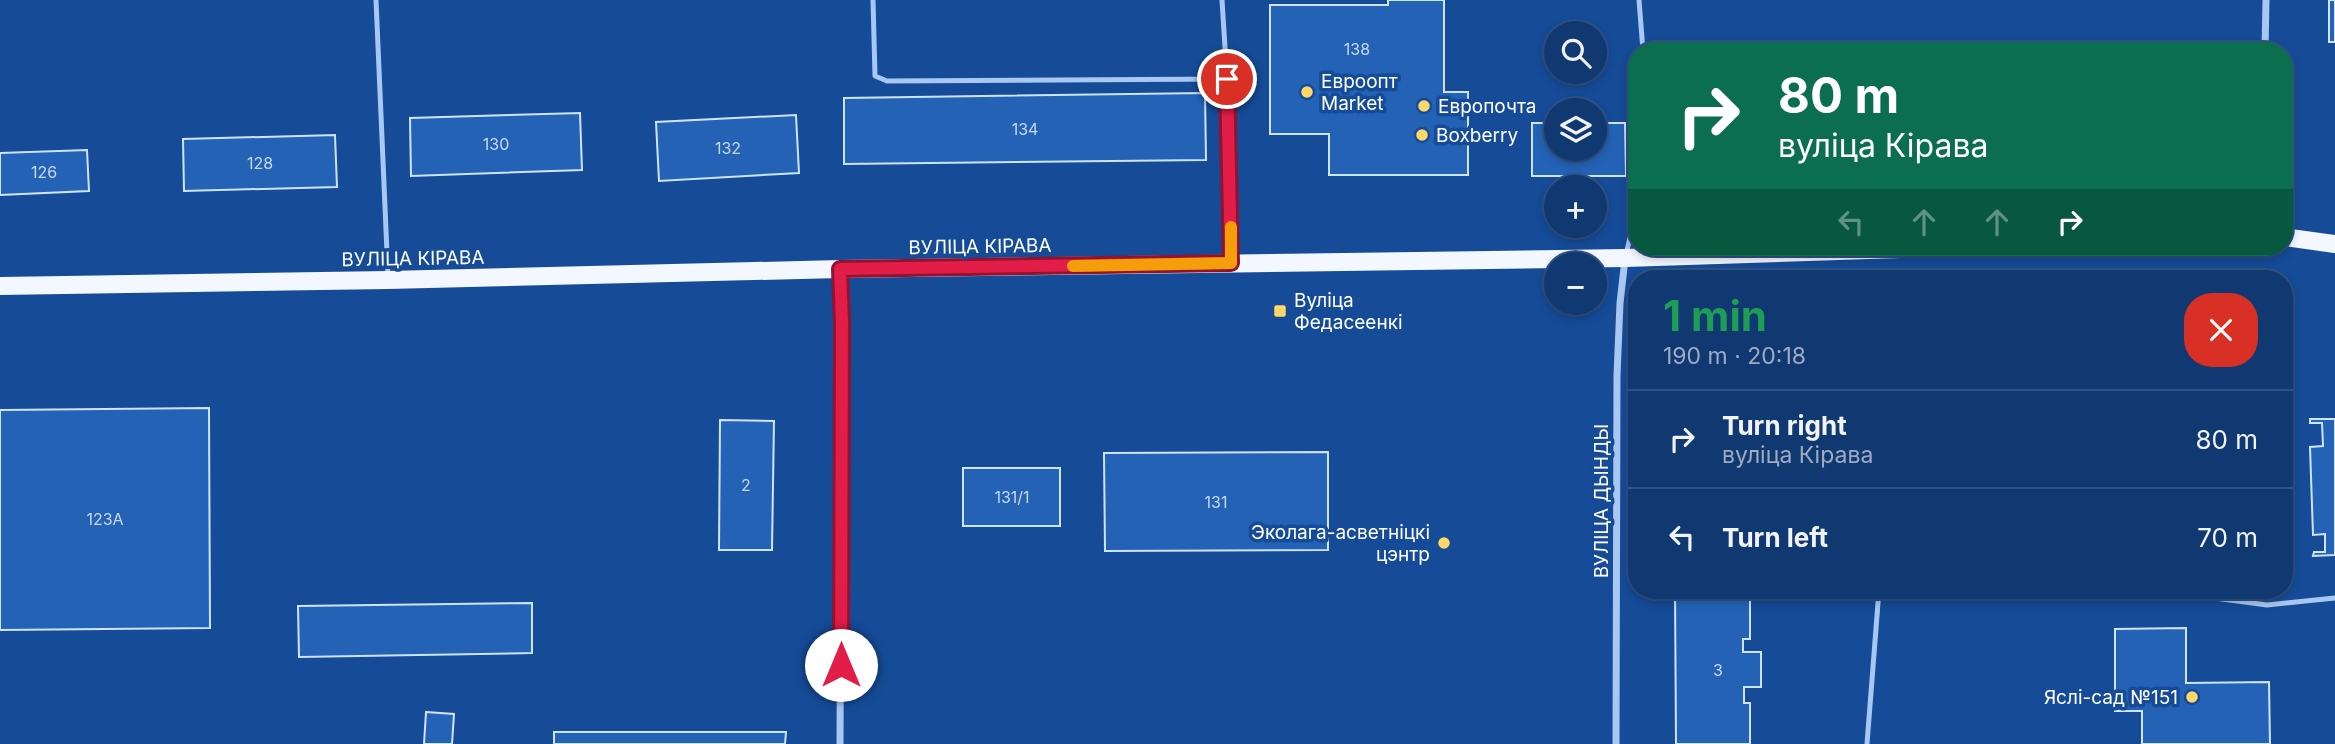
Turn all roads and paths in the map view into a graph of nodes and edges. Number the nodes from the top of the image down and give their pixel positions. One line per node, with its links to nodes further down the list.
1 (376, 0): 16 (lane)
2 (873, 0): 8 (lane)
3 (1222, 0): 8 (lane)
4 (1639, 0): 6 (lane)
5 (2266, 0): 7 (street)
6 (1642, 42)
7 (2265, 42)
8 (1227, 79): 14 (lane)
9 (2293, 238): 10 (main road)
10 (2335, 244)
11 (1628, 245): 13 (lane)
12 (1686, 256): 13 (main road, ВУЛІЦА КІРАВА)
13 (1625, 258): 14 (main road, ВУЛІЦА КІРАВА); 22 (street, ВУЛІЦА ДЫНДЫ)
14 (1231, 263): 15 (main road, ВУЛІЦА КІРАВА)
15 (840, 269): 16 (main road, ВУЛІЦА КІРАВА); 21 (street)
16 (388, 280): 17 (main road, ВУЛІЦА КІРАВА)
17 (0, 286)
18 (2335, 597): 20 (lane)
19 (1878, 599): 23 (lane)
20 (2222, 599)
21 (840, 744)
22 (1616, 744)
23 (1867, 744)

